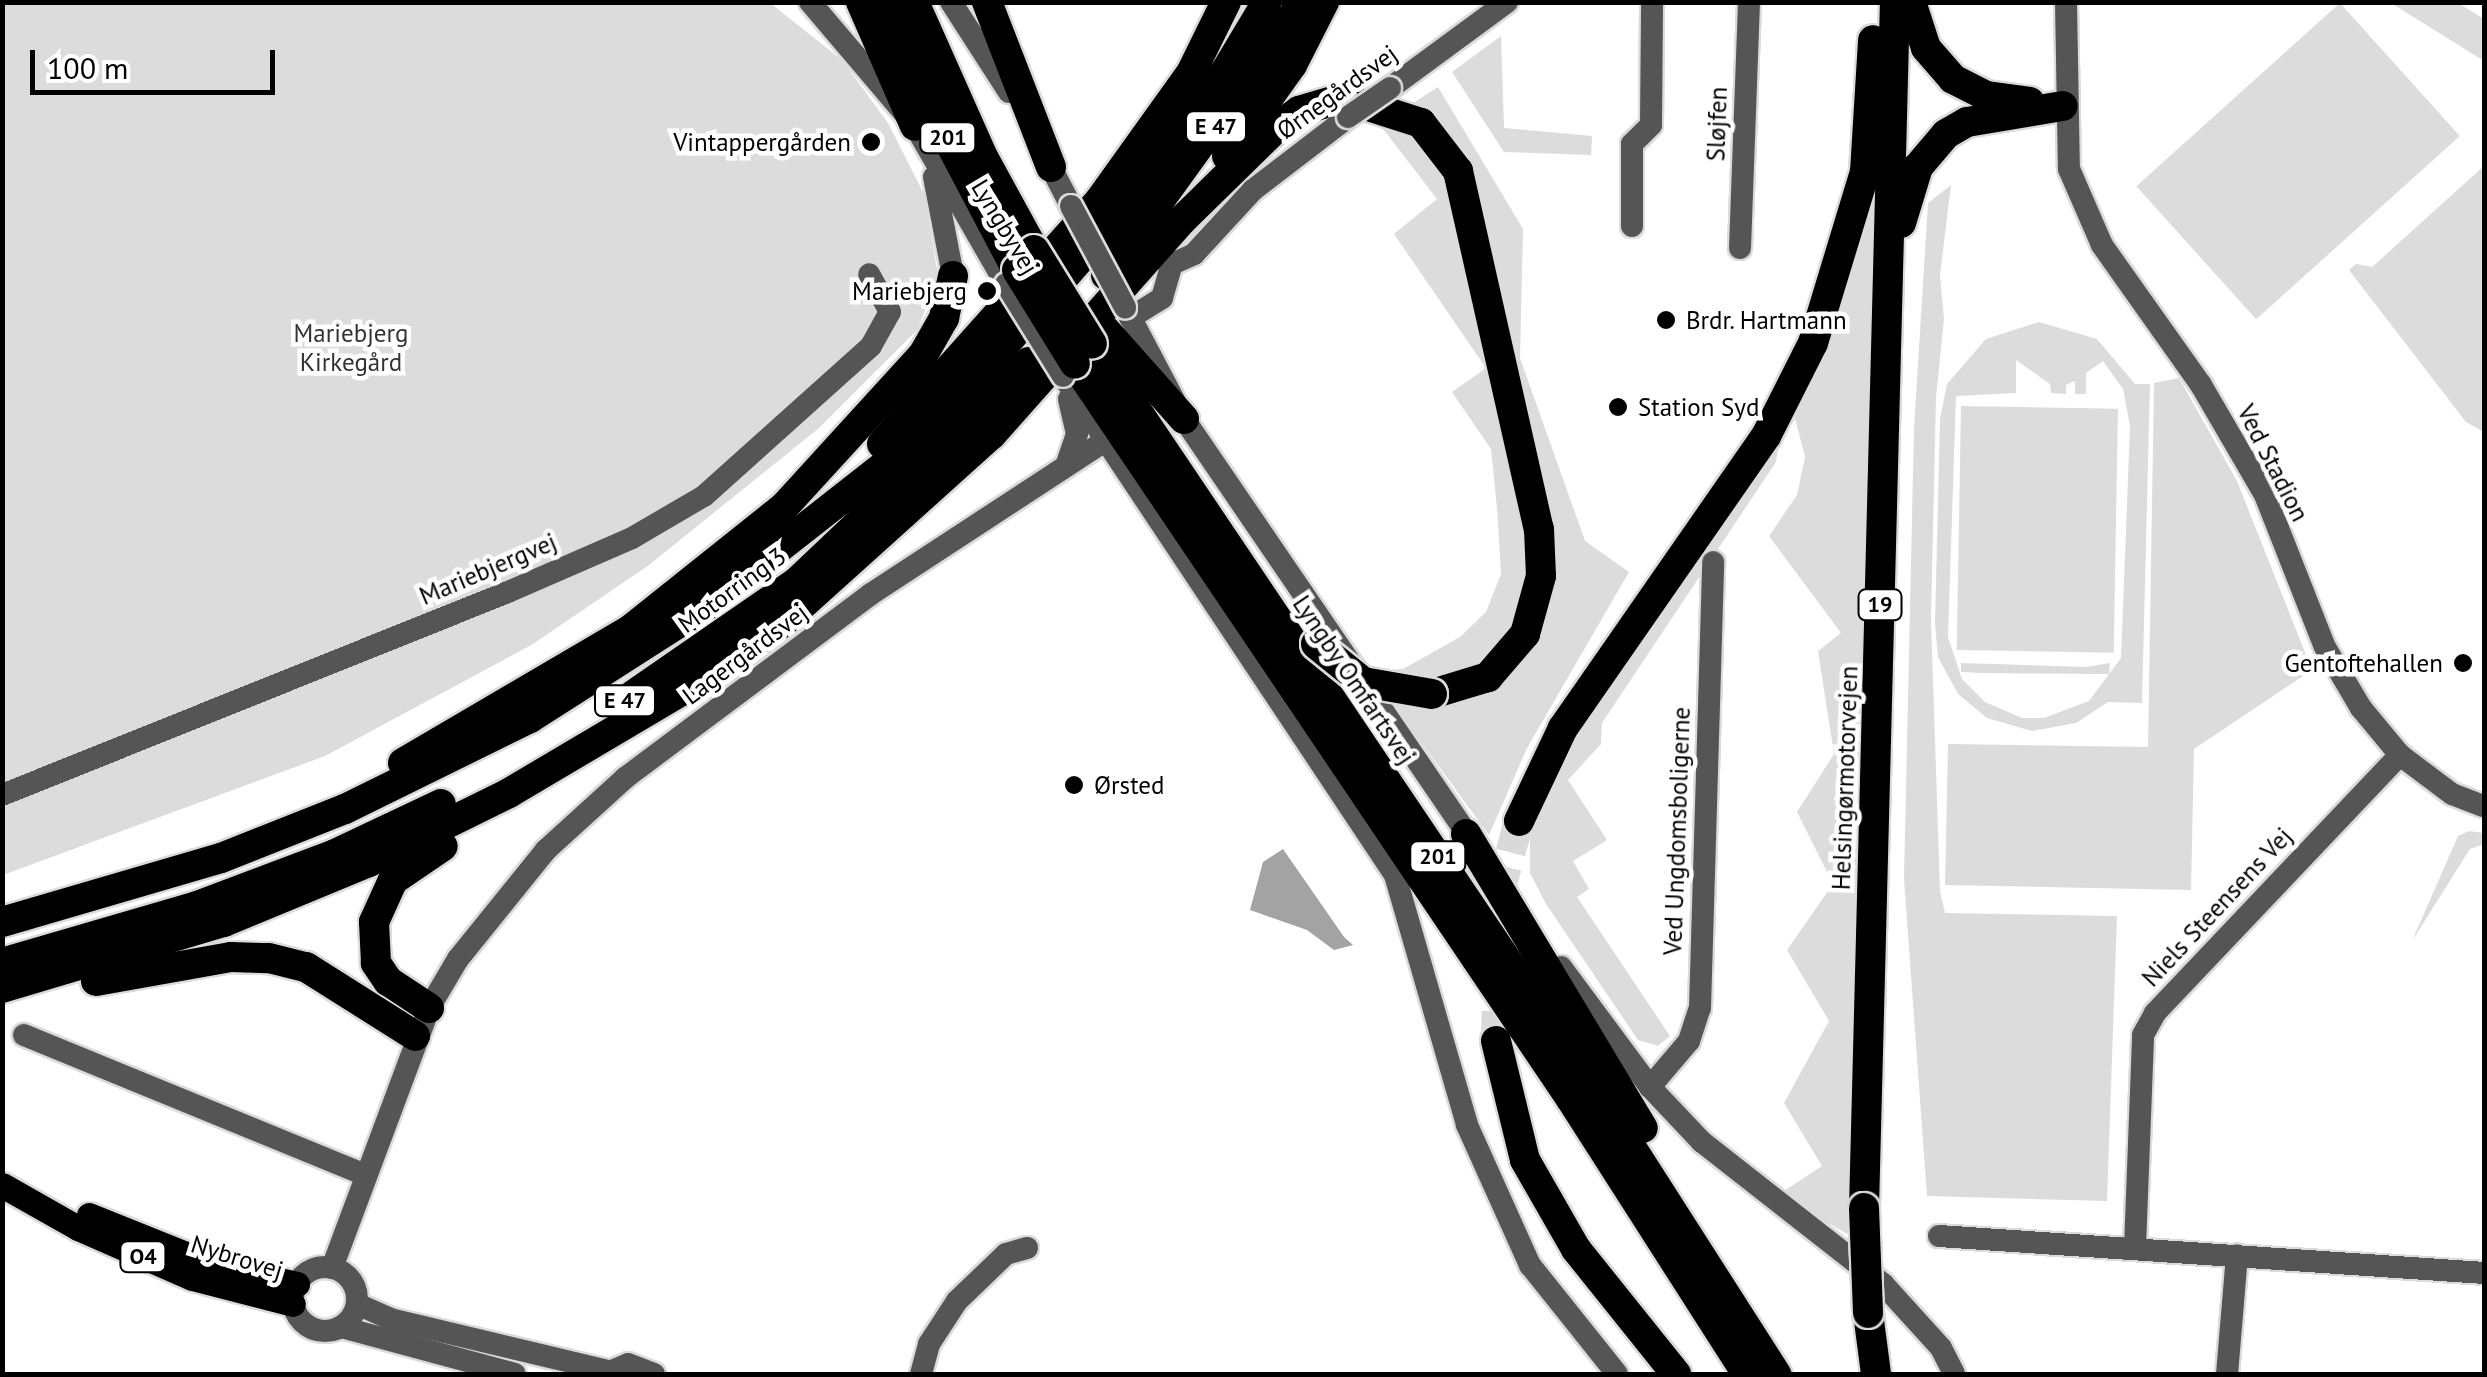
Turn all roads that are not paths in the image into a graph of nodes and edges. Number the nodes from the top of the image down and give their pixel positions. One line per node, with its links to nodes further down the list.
1 (810, 2): 19 (street, Lyngbyvej)
2 (861, 2): 19 (highway)
3 (887, 2): 24 (highway, Lyngby Omfartsvej / 201)
4 (914, 2): 24 (highway, Lyngby Omfartsvej / 201)
5 (952, 2): 20 (street, Lyngbyvej)
6 (987, 2): 20 (highway)
7 (1226, 2): 32 (highway)
8 (1267, 2): 32 (highway, Motorring 3 / E 47)
9 (1303, 2): 43 (highway, Motorring 3 / E 47)
10 (1324, 2): 21 (highway)
11 (1508, 2): 28 (street, Ørnegårdsvej, bridge)
12 (1652, 2): 22 (street)
13 (1749, 2): 23 (street, Sløjfen)
14 (1874, 2): 39 (highway)
15 (1895, 2): 27 (highway, Helsingørmotorvejen / 19)
16 (1911, 2): 18 (highway)
17 (2066, 2): 18 (street)
18 (2063, 106): 27 (highway); 35 (street, Ved Stadion)
19 (921, 138): 24 (street, Lyngbyvej); 26 (street)
20 (1051, 166): 28 (street, Lyngbyvej, bridge)
21 (1182, 220): 28 (highway, 201, bridge); 34 (highway)
22 (1632, 226)
23 (1740, 248)
24 (1026, 260): 28 (highway, Lyngby Omfartsvej / 201, bridge); 28 (street, Lyngbyvej, bridge)
25 (869, 274): 36 (street, Mariebjergvej)
26 (952, 276): 38 (highway)
27 (1888, 279): 74 (highway, Helsingørmotorvejen / 19, bridge)
28 (1098, 340): 29 (highway); 30 (street, Lyngbyvej); 31 (street); 51 (highway, Lyngby Omfartsvej / 201); 72 (highway, Lyngby Omfartsvej / 201)
29 (1184, 419): 40 (street)
30 (1103, 442): 31 (street, Lagergårdsvej); 41 (street, Lyngbyvej)
31 (1066, 466): 46 (street, Lagergårdsvej)
32 (816, 518): 38 (highway, Motorring 3 / E 47)
33 (1713, 562): 50 (street, Ved Ungdomsboligerne)
34 (714, 672): 44 (highway); 46 (highway)
35 (2400, 754): 37 (street, Ved Stadion); 55 (street, Niels Steensens Vej)
36 (2, 796)
37 (2484, 806)
38 (344, 809): 42 (highway, Motorring 3 / E 47)
39 (1519, 820)
40 (1466, 834): 50 (street); 73 (highway)
41 (1395, 875): 51 (highway); 68 (street, Lyngbyvej)
42 (2, 922)
43 (2, 963)
44 (2, 988)
45 (2, 996): 48 (highway)
46 (429, 1008): 48 (street, Lagergårdsvej)
47 (24, 1034): 52 (street)
48 (415, 1036): 52 (street, Lagergårdsvej)
49 (1496, 1041): 57 (highway)
50 (1650, 1087): 75 (street)
51 (1571, 1099): 71 (highway, Lyngby Omfartsvej / 201)
52 (365, 1175): 59 (street, Lagergårdsvej)
53 (2, 1182): 61 (main road, Nybrovej / O4)
54 (1939, 1236): 55 (street)
55 (2134, 1247): 58 (street)
56 (1027, 1248): 67 (street)
57 (1576, 1248): 69 (highway); 70 (highway)
58 (2237, 1255): 60 (street); 76 (street)
59 (332, 1268): 61 (street); 62 (street)
60 (2484, 1273)
61 (295, 1294): 63 (street)
62 (358, 1304): 63 (street); 64 (street)
63 (342, 1328): 65 (street)
64 (607, 1373): 66 (street)
65 (515, 1374)
66 (654, 1374)
67 (921, 1374)
68 (1617, 1374)
69 (1656, 1374)
70 (1676, 1374)
71 (1747, 1374)
72 (1776, 1374)
73 (1792, 1374)
74 (1876, 1374)
75 (1954, 1374)
76 (2227, 1374)

